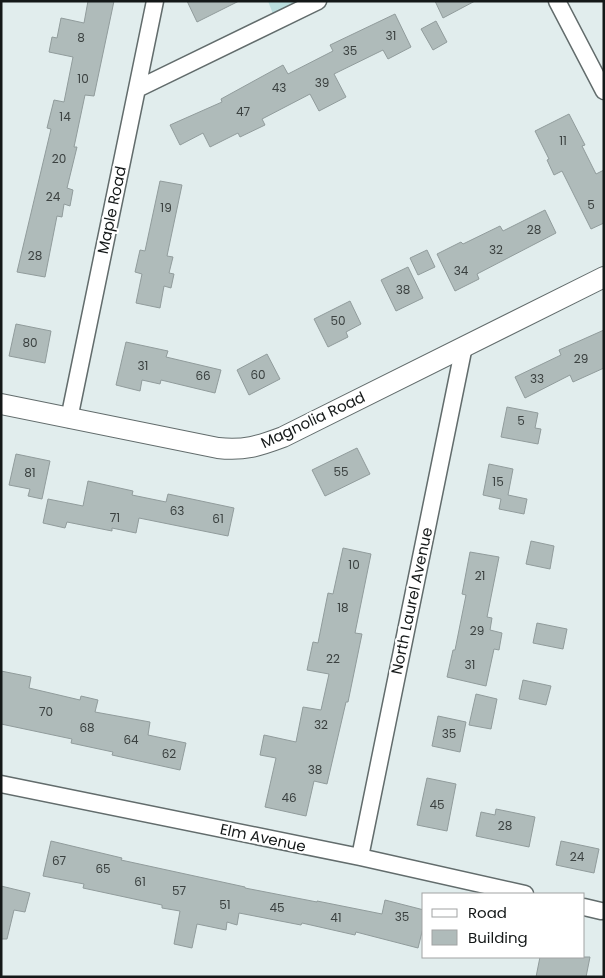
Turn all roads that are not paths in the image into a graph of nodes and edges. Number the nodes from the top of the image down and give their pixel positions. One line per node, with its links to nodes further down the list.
1 (156, 1): 4 (street, Maple Road)
2 (318, 1): 4 (street)
3 (557, 1): 5 (street)
4 (138, 89): 9 (street, Maple Road)
5 (604, 91)
6 (604, 277): 7 (street, Magnolia Road)
7 (464, 346): 9 (street, Magnolia Road); 11 (street, North Laurel Avenue)
8 (1, 404): 9 (street, Magnolia Road)
9 (69, 419)
10 (1, 784): 11 (street, Elm Avenue)
11 (360, 857): 12 (street, Elm Avenue)
12 (521, 893)
13 (585, 907): 14 (street)
14 (601, 911)

